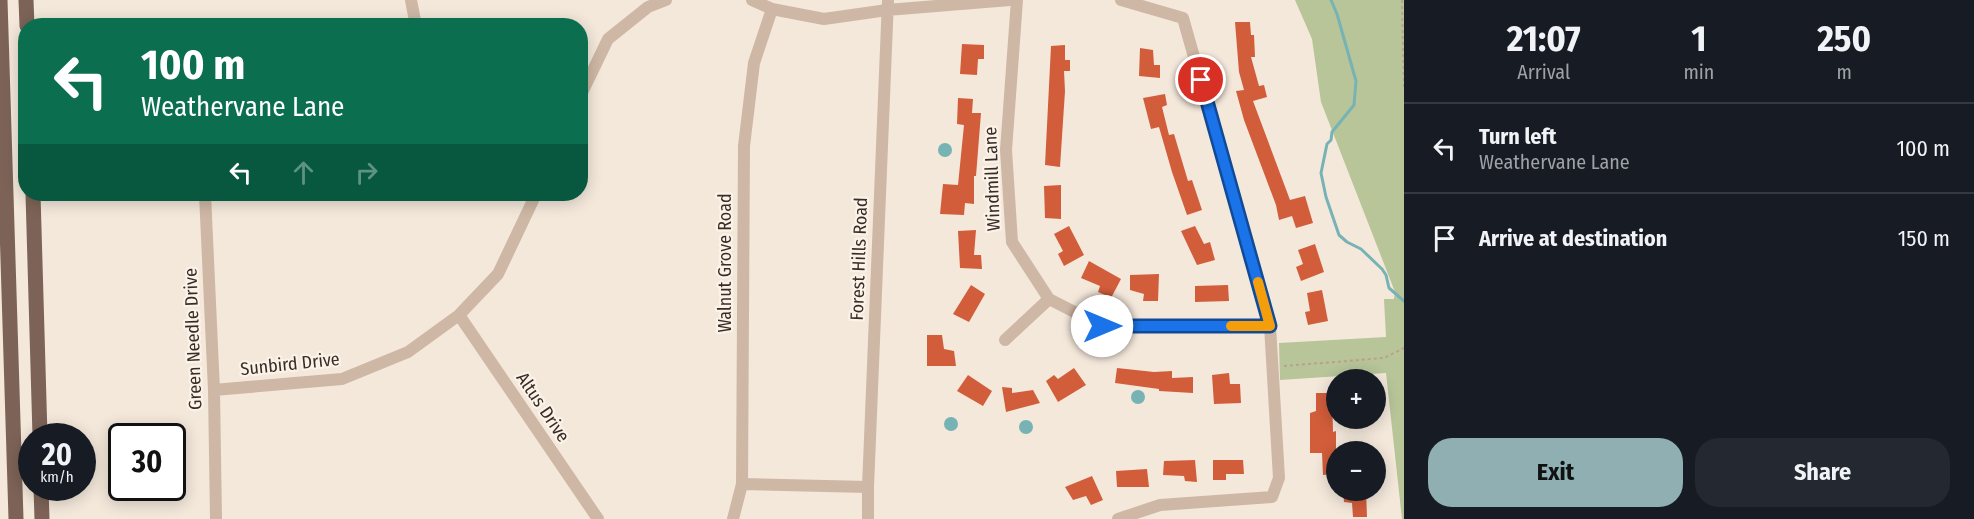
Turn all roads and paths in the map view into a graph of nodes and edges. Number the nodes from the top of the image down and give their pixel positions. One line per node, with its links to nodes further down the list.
1 (0, 0): 31 (main road)
2 (26, 0): 13 (main road)
3 (411, 0): 14 (street)
4 (666, 0): 10 (street)
5 (752, 0): 12 (street)
6 (1010, 0): 11 (street)
7 (1017, 0): 20 (street, Windmill Lane)
8 (1120, 0): 22 (street)
9 (1402, 0): 16 (path)
10 (645, 4): 15 (street)
11 (888, 5): 12 (street); 29 (street, Forest Hills Road)
12 (772, 9): 28 (street, Walnut Grove Road)
13 (27, 18)
14 (414, 18)
15 (588, 80)
16 (1404, 88)
17 (33, 201): 27 (main road)
18 (205, 201): 26 (street, Green Needle Drive)
19 (533, 201): 21 (street, Sunbird Drive)
20 (1049, 299): 22 (street); 23 (street)
21 (459, 315): 26 (street, Sunbird Drive); 34 (street, Altus Drive)
22 (1270, 326): 25 (street)
23 (1005, 340)
24 (1404, 348): 25 (path)
25 (1273, 366): 37 (street)
26 (214, 390): 33 (street, Green Needle Drive)
27 (40, 423)
28 (742, 484): 29 (street); 35 (street, Walnut Grove Road)
29 (868, 487): 36 (street, Forest Hills Road)
30 (41, 501): 32 (main road)
31 (16, 519)
32 (42, 519)
33 (216, 519)
34 (598, 519)
35 (733, 519)
36 (868, 519)
37 (1118, 519)

